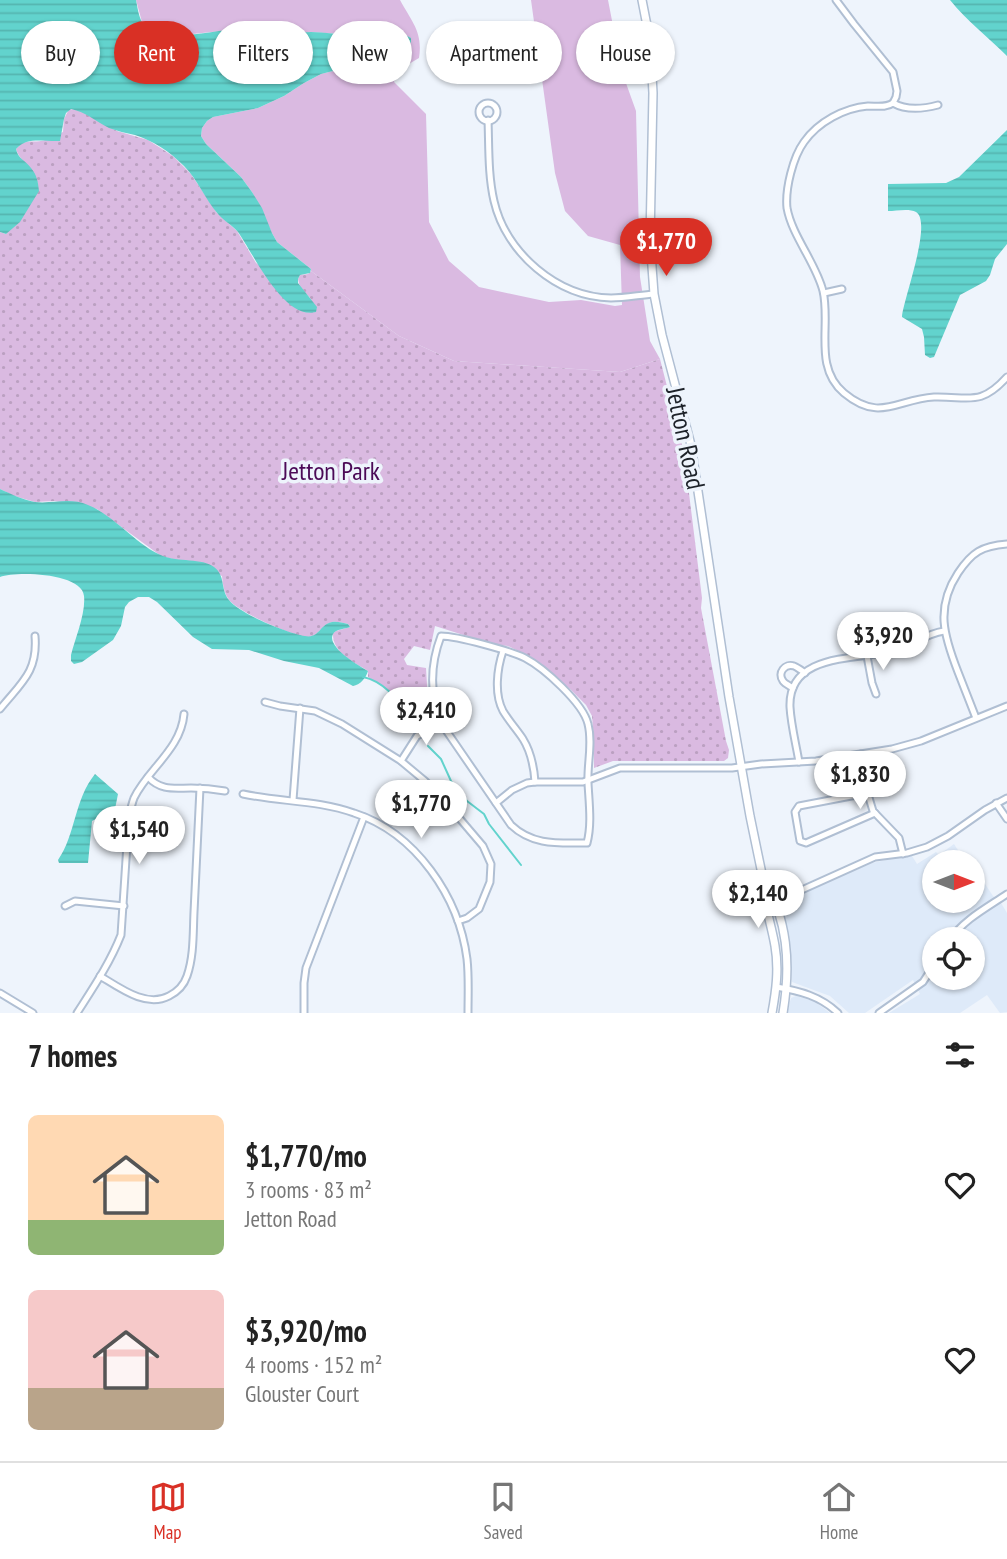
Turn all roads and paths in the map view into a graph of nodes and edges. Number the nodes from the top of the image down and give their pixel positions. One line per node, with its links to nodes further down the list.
1 (642, 0): 8 (street, Jetton Road)
2 (836, 0): 3 (street)
3 (893, 103): 4 (street); 7 (street)
4 (938, 105)
5 (488, 120): 8 (street)
6 (842, 289): 7 (street)
7 (824, 293): 9 (street)
8 (654, 294): 28 (street, Jetton Road)
9 (1007, 377)
10 (1007, 544): 11 (street)
11 (944, 631): 14 (street); 23 (street)
12 (35, 636): 21 (street)
13 (503, 651): 24 (street); 30 (street); 31 (street)
14 (867, 656): 15 (street); 17 (street)
15 (805, 673): 16 (street); 16 (street)
16 (793, 688): 27 (street)
17 (876, 694)
18 (265, 702): 20 (street)
19 (1007, 706): 23 (street)
20 (300, 708): 26 (street); 37 (street)
21 (0, 709)
22 (184, 715): 29 (street)
23 (976, 718): 25 (street)
24 (441, 723): 26 (street); 38 (street)
25 (861, 754): 27 (street); 34 (street)
26 (401, 761): 49 (street)
27 (799, 762): 28 (street)
28 (741, 766): 30 (street); 44 (street, Jetton Road)
29 (148, 778): 32 (street); 48 (street)
30 (588, 780): 31 (street); 38 (street)
31 (535, 782): 38 (street)
32 (200, 788): 33 (street); 51 (street)
33 (225, 791)
34 (867, 793): 40 (street); 40 (street)
35 (243, 794): 37 (street)
36 (1007, 798): 39 (street)
37 (293, 800): 41 (street)
38 (496, 803)
39 (996, 803): 42 (street); 43 (street)
40 (875, 813): 43 (street)
41 (364, 817): 49 (street); 58 (street)
42 (1007, 819)
43 (903, 854): 46 (street)
44 (762, 874): 46 (street, Jetton Road); 53 (street, Jetton Road)
45 (1007, 894): 50 (street)
46 (774, 900): 54 (street, Jetton Road)
47 (65, 906): 48 (street)
48 (124, 906): 51 (street)
49 (458, 921): 59 (street)
50 (962, 927)
51 (100, 976): 57 (street)
52 (922, 983): 63 (street)
53 (776, 987): 54 (street); 60 (street, Jetton Road)
54 (787, 989): 61 (street, Jetton Road); 62 (street)
55 (0, 993): 56 (street)
56 (33, 1013)
57 (77, 1013)
58 (304, 1013)
59 (468, 1013)
60 (772, 1013)
61 (783, 1013)
62 (838, 1013)
63 (879, 1013)

